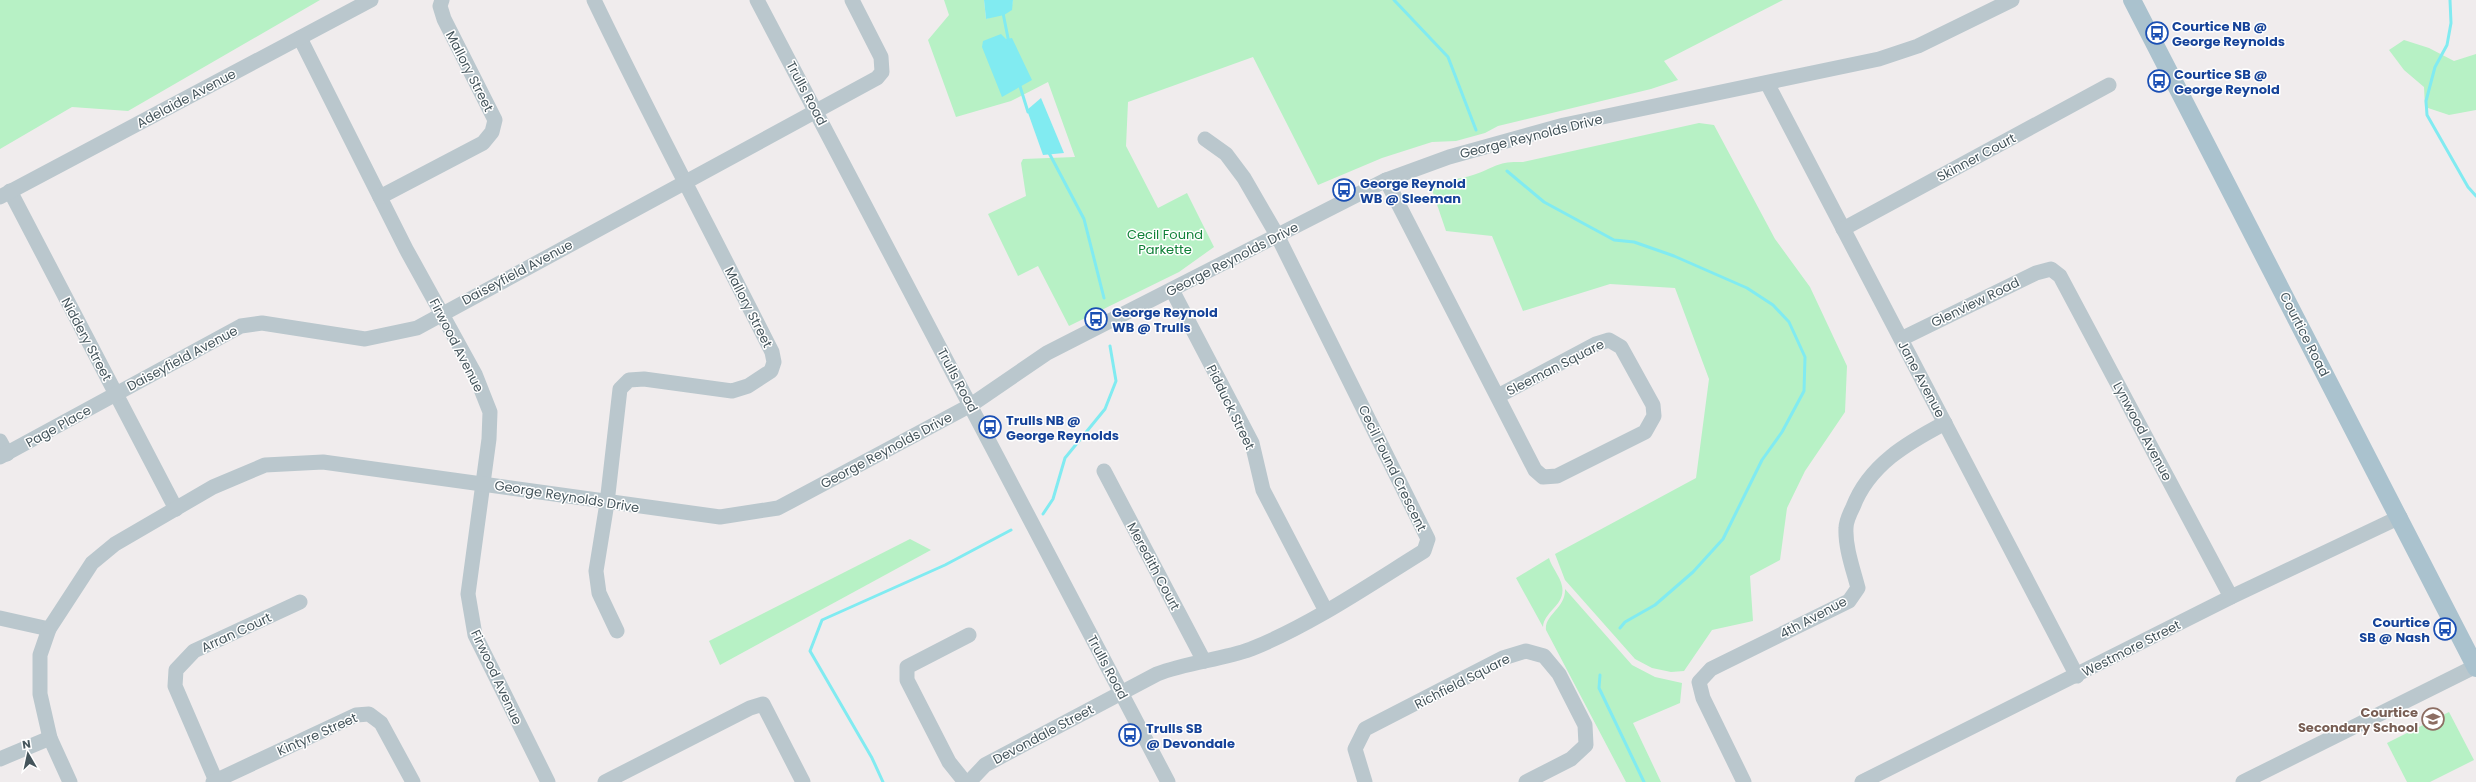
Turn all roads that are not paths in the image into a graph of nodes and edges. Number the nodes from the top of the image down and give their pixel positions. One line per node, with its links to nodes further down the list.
1 (371, 0): 8 (street, Adelaide Avenue)
2 (442, 0): 16 (street, Mallory Street)
3 (594, 0): 14 (street, Mallory Street)
4 (757, 0): 11 (street, Trulls Road)
5 (852, 0): 11 (street, Daiseyfield Avenue)
6 (2012, 0): 9 (street, George Reynolds Drive)
7 (2132, 0): 32 (main road, Courtice Road)
8 (300, 38): 15 (street, Adelaide Avenue); 16 (street, Firwood Avenue)
9 (1767, 82): 13 (street, George Reynolds Drive); 17 (street, Jane Avenue)
10 (2110, 85): 17 (street, Skinner Court)
11 (816, 110): 14 (street, Daiseyfield Avenue); 25 (street, Trulls Road)
12 (1205, 139): 18 (street, Cecil Found Crescent)
13 (1386, 180): 18 (street, George Reynolds Drive); 24 (street, Sleeman Square)
14 (685, 181): 21 (street, Daiseyfield Avenue); 30 (street, Mallory Street)
15 (5, 194): 23 (street, Niddery Street)
16 (380, 197): 21 (street, Firwood Avenue)
17 (1843, 229): 22 (street, Jane Avenue)
18 (1277, 235): 20 (street, George Reynolds Drive); 35 (street, Cecil Found Crescent)
19 (2051, 269): 22 (street, Glenview Road); 33 (street, Lynwood Avenue)
20 (1172, 290): 25 (street, George Reynolds Drive); 35 (street, Pidduck Street)
21 (441, 313): 23 (street, Daiseyfield Avenue); 29 (street, Firwood Avenue)
22 (1901, 339): 26 (street, Jane Avenue)
23 (116, 394): 27 (street, Page Place); 31 (street, Niddery Street)
24 (1498, 396): 24 (street, Sleeman Square)
25 (971, 405): 30 (street, George Reynolds Drive); 43 (street, Trulls Road)
26 (1946, 423): 42 (street, Jane Avenue); 57 (street, 4th Avenue)
27 (2, 451)
28 (1104, 471): 40 (street, Meredith Court)
29 (481, 483): 30 (street, George Reynolds Drive); 31 (street, George Reynolds Drive); 49 (street, Firwood Avenue)
30 (607, 503): 38 (street)
31 (176, 509): 37 (street, George Reynolds Drive)
32 (2400, 517): 33 (street, Westmore Street); 41 (main road, Courtice Road)
33 (2231, 597): 42 (street, Westmore Street)
34 (300, 602): 46 (street, Arran Court)
35 (1326, 611): 40 (street, Cecil Found Crescent)
36 (0, 618): 37 (street)
37 (49, 629): 44 (street, George Reynolds Drive)
38 (617, 631)
39 (969, 635): 52 (street)
40 (1204, 661): 43 (street, Cecil Found Crescent)
41 (2476, 667): 59 (street)
42 (2077, 676): 58 (street, Westmore Street)
43 (1121, 693): 53 (street, Devondale Street); 54 (street, Trulls Road)
44 (50, 738): 45 (street); 47 (street, George Reynolds Drive)
45 (0, 759)
46 (214, 781): 48 (street, Kintyre Street)
47 (70, 782)
48 (413, 782)
49 (548, 782)
50 (605, 782): 51 (street)
51 (803, 782)
52 (965, 782)
53 (969, 782)
54 (1168, 782)
55 (1365, 782): 56 (street, Richfield Square)
56 (1526, 782)
57 (1744, 782)
58 (1862, 782)
59 (2243, 782)

